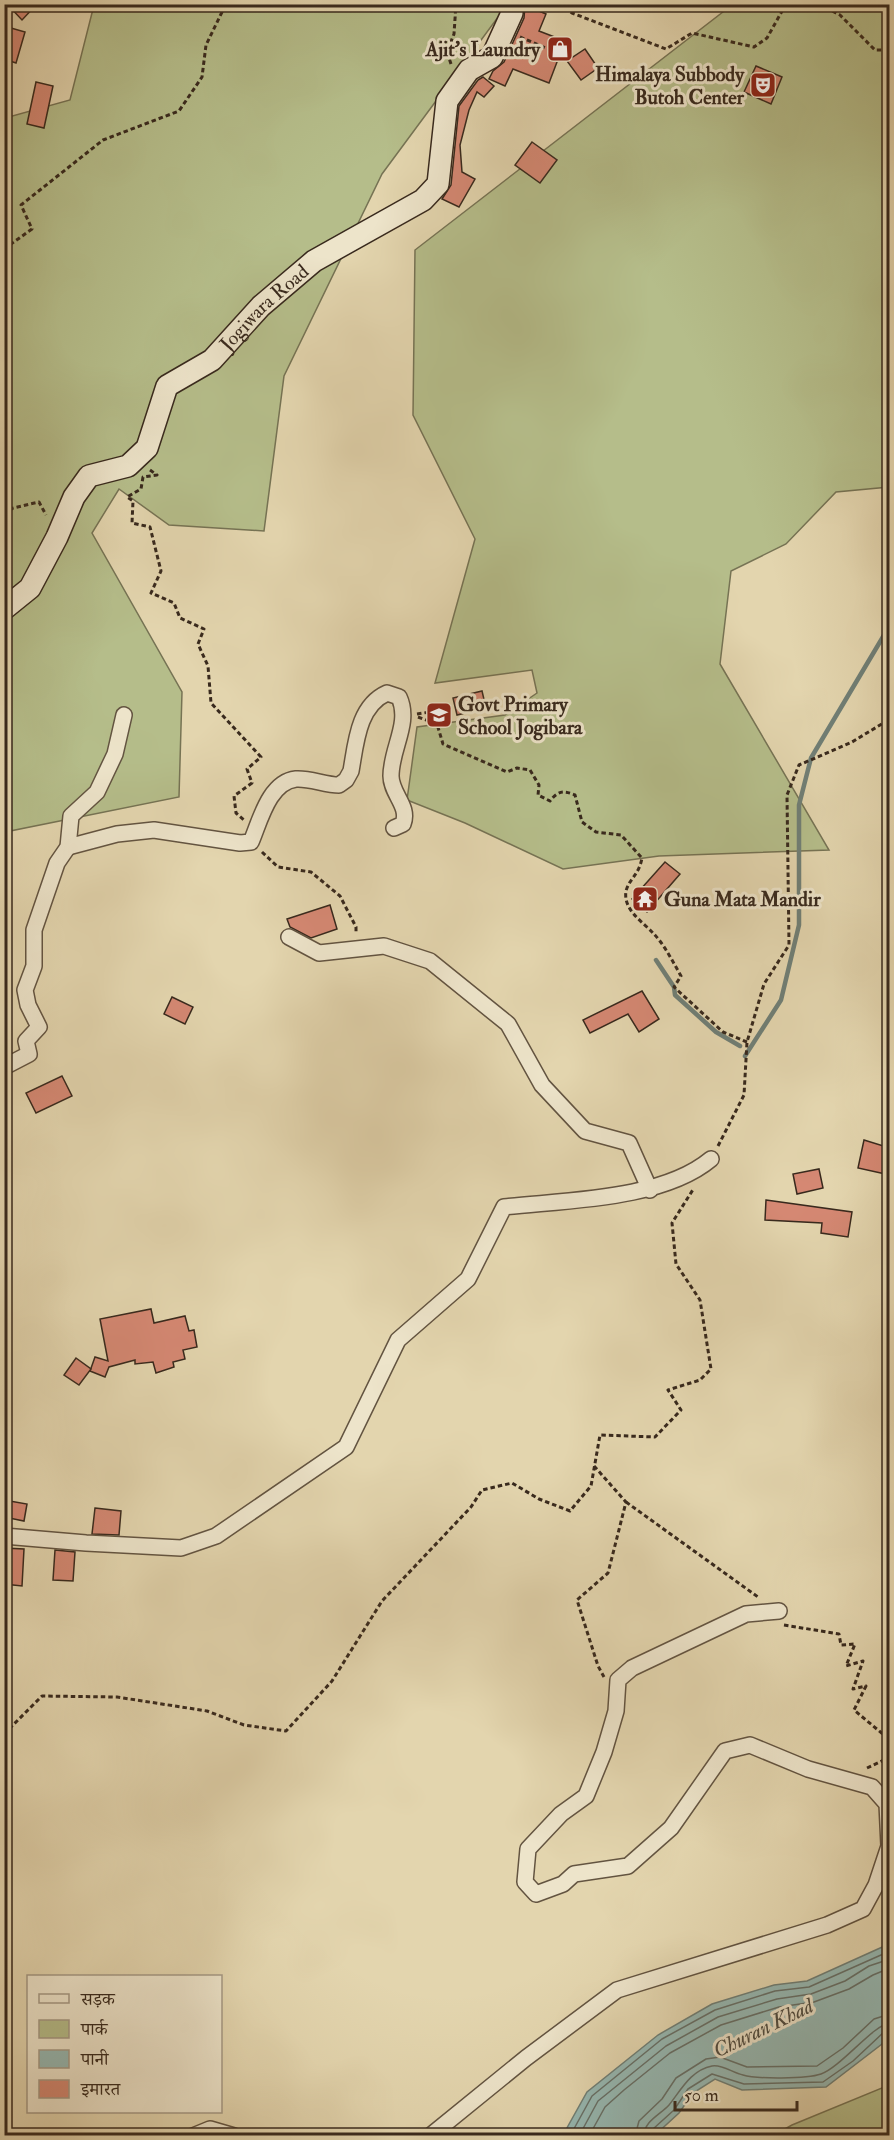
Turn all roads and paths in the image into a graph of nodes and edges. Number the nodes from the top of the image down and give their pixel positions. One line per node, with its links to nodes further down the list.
1 (222, 4): 11 (path)
2 (456, 4): 10 (path)
3 (512, 4): 7 (street, Jogiwara Road)
4 (558, 4): 5 (path)
5 (786, 4)
6 (819, 4): 8 (path)
7 (504, 30): 9 (path); 10 (street, Jogiwara Road)
8 (890, 50)
9 (562, 55)
10 (469, 70): 12 (street, Jogiwara Road)
11 (4, 249)
12 (128, 466): 14 (street); 21 (path)
13 (4, 515): 14 (path)
14 (57, 537): 15 (street)
15 (4, 609)
16 (450, 709): 17 (path)
17 (403, 712): 20 (street); 21 (street); 25 (path)
18 (124, 715): 22 (street)
19 (890, 719): 25 (path)
20 (394, 828)
21 (251, 842): 22 (street); 24 (path)
22 (68, 847): 26 (street)
23 (289, 937): 24 (street)
24 (356, 949): 29 (street)
25 (747, 1042): 27 (path)
26 (4, 1067)
27 (711, 1159): 29 (street)
28 (694, 1186): 30 (path)
29 (650, 1190): 31 (street)
30 (594, 1466): 33 (path); 34 (path)
31 (4, 1536)
32 (778, 1611): 33 (street)
33 (617, 1699): 37 (street)
34 (4, 1734)
35 (193, 2136): 36 (street)
36 (234, 2136)
37 (430, 2136)

